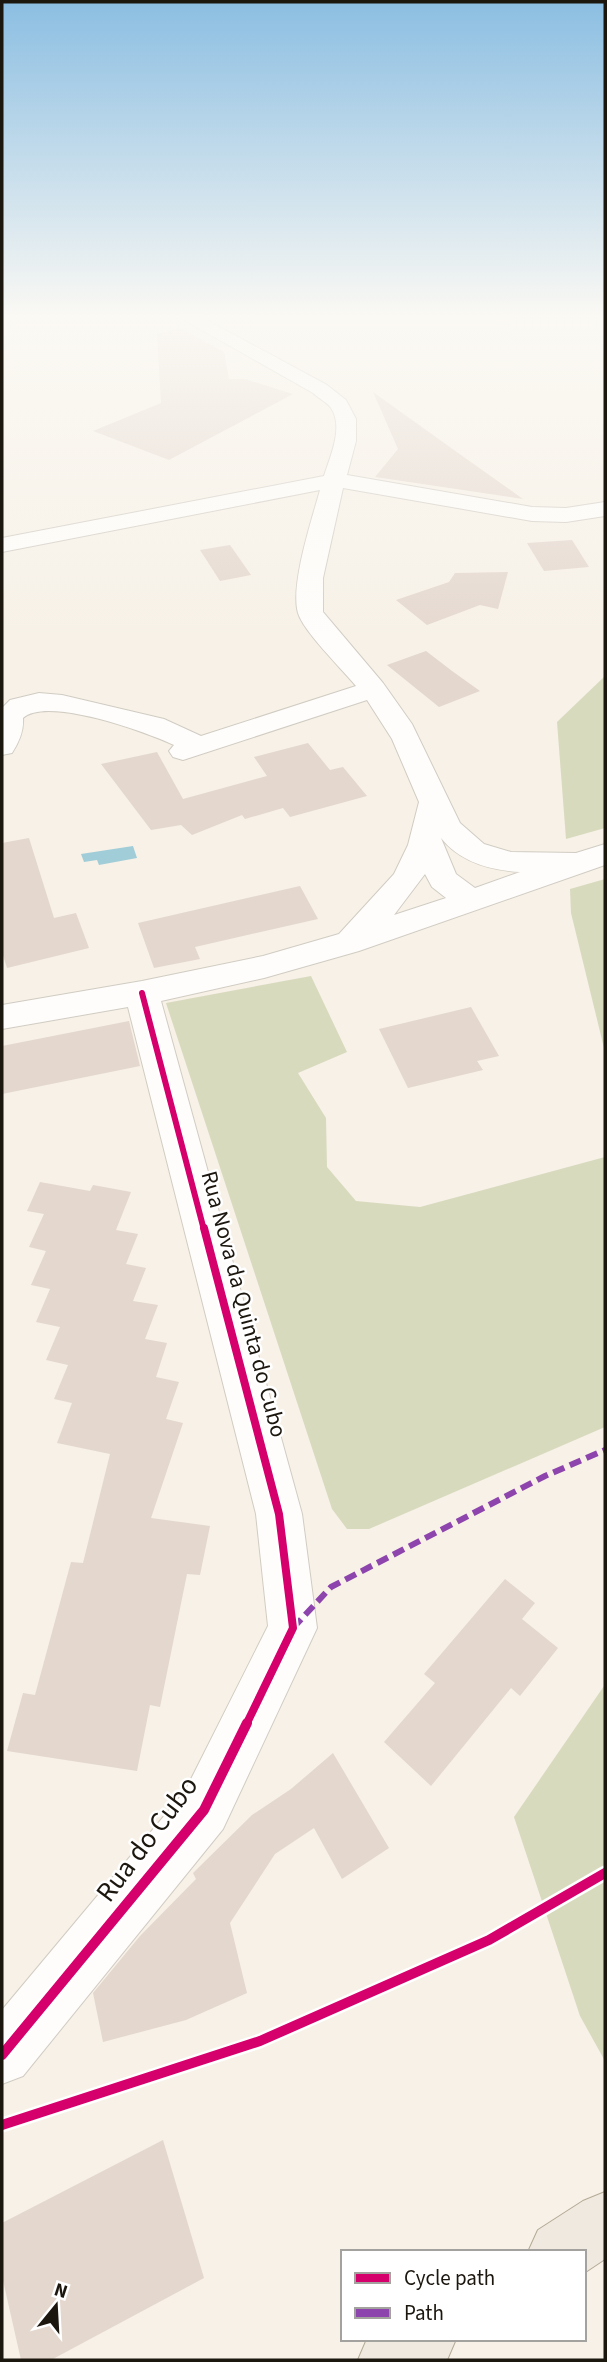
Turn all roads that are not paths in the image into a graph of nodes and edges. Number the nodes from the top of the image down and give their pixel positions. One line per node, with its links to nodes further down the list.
1 (345, 427): 2 (street)
2 (336, 480): 3 (street); 4 (street); 5 (street)
3 (605, 509)
4 (2, 545)
5 (373, 689): 6 (street); 7 (street)
6 (2, 747)
7 (434, 803): 8 (street); 9 (street)
8 (426, 841): 11 (street); 12 (street)
9 (472, 850): 10 (street); 11 (street)
10 (591, 859): 11 (street)
11 (472, 901): 12 (street)
12 (347, 943): 13 (street)
13 (142, 993): 14 (street); 15 (street, Rua Nova da Quinta do Cubo)
14 (2, 1017)
15 (293, 1628): 16 (street, Rua do Cubo)
16 (2, 2055)
17 (605, 2223): 18 (main road)
18 (563, 2250)
19 (420, 2341): 20 (main road)
20 (391, 2360)

